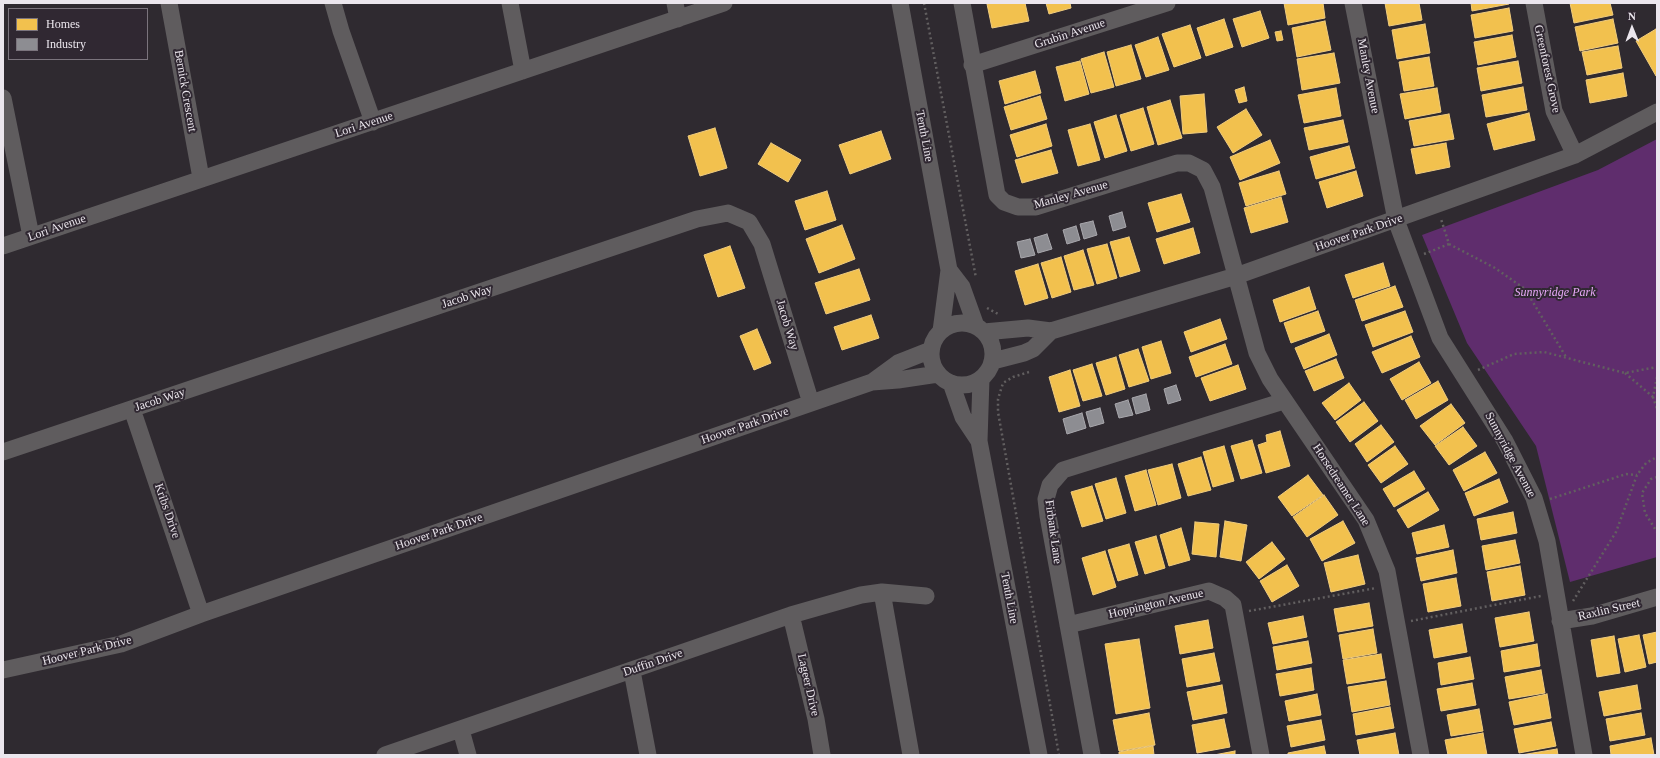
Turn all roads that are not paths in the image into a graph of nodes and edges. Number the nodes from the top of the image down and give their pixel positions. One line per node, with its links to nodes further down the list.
1 (169, 3): 17 (street, Bernick Crescent)
2 (332, 3): 15 (street)
3 (510, 3): 12 (street)
4 (724, 3): 10 (street, Lori Avenue)
5 (900, 3): 21 (street, Tenth Line)
6 (962, 3): 11 (street, Manley Avenue)
7 (1167, 3): 11 (street, Grubin Avenue)
8 (1354, 3): 18 (street, Manley Avenue)
9 (1534, 3): 16 (street, Greenforest Grove)
10 (677, 11): 12 (street, Lori Avenue)
11 (972, 65): 22 (street, Manley Avenue)
12 (524, 71): 15 (street, Lori Avenue)
13 (3, 98): 19 (street)
14 (1657, 112): 16 (street, Hoover Park Drive)
15 (373, 122): 17 (street, Lori Avenue)
16 (1575, 155): 18 (street, Hoover Park Drive)
17 (201, 178): 19 (street, Lori Avenue)
18 (1396, 220): 22 (street, Hoover Park Drive); 41 (street, Sunnyridge Avenue)
19 (31, 236): 20 (street, Lori Avenue)
20 (3, 246)
21 (949, 270): 23 (street, Tenth Line); 24 (street, Tenth Line)
22 (1236, 276): 25 (street, Hoover Park Drive); 31 (street, Horsedreamer Lane)
23 (980, 329): 24 (street); 25 (street, Hoover Park Drive); 27 (street)
24 (941, 331): 26 (street)
25 (1051, 331): 27 (street, Hoover Park Drive)
26 (931, 350): 28 (street); 30 (street, Hoover Park Drive)
27 (993, 361): 29 (street)
28 (944, 378): 29 (street); 30 (street, Hoover Park Drive); 34 (street, Tenth Line)
29 (981, 379): 34 (street, Tenth Line)
30 (872, 382): 32 (street, Hoover Park Drive)
31 (1284, 401): 42 (street, Firbank Lane); 54 (street, Horsedreamer Lane)
32 (811, 403): 33 (street, Jacob Way); 39 (street, Hoover Park Drive)
33 (132, 409): 35 (street, Jacob Way); 39 (street, Kribs Drive)
34 (979, 441): 51 (street, Tenth Line)
35 (3, 452)
36 (882, 592): 37 (street, Duffin Drive); 40 (street, Duffin Drive); 50 (street)
37 (926, 596)
38 (1657, 597): 41 (street, Raxlin Street)
39 (201, 614): 43 (street, Hoover Park Drive)
40 (791, 615): 44 (street, Duffin Drive); 49 (street, Lageer Drive)
41 (1560, 621): 55 (street, Sunnyridge Avenue)
42 (1068, 625): 52 (street, Firbank Lane); 53 (street, Hoppington Avenue)
43 (3, 670)
44 (632, 671): 45 (street, Duffin Drive); 48 (street)
45 (461, 730): 46 (street, Duffin Drive); 47 (street)
46 (385, 755)
47 (468, 755)
48 (648, 755)
49 (822, 755)
50 (912, 755)
51 (1039, 755)
52 (1092, 755)
53 (1261, 755)
54 (1421, 755)
55 (1584, 755)

